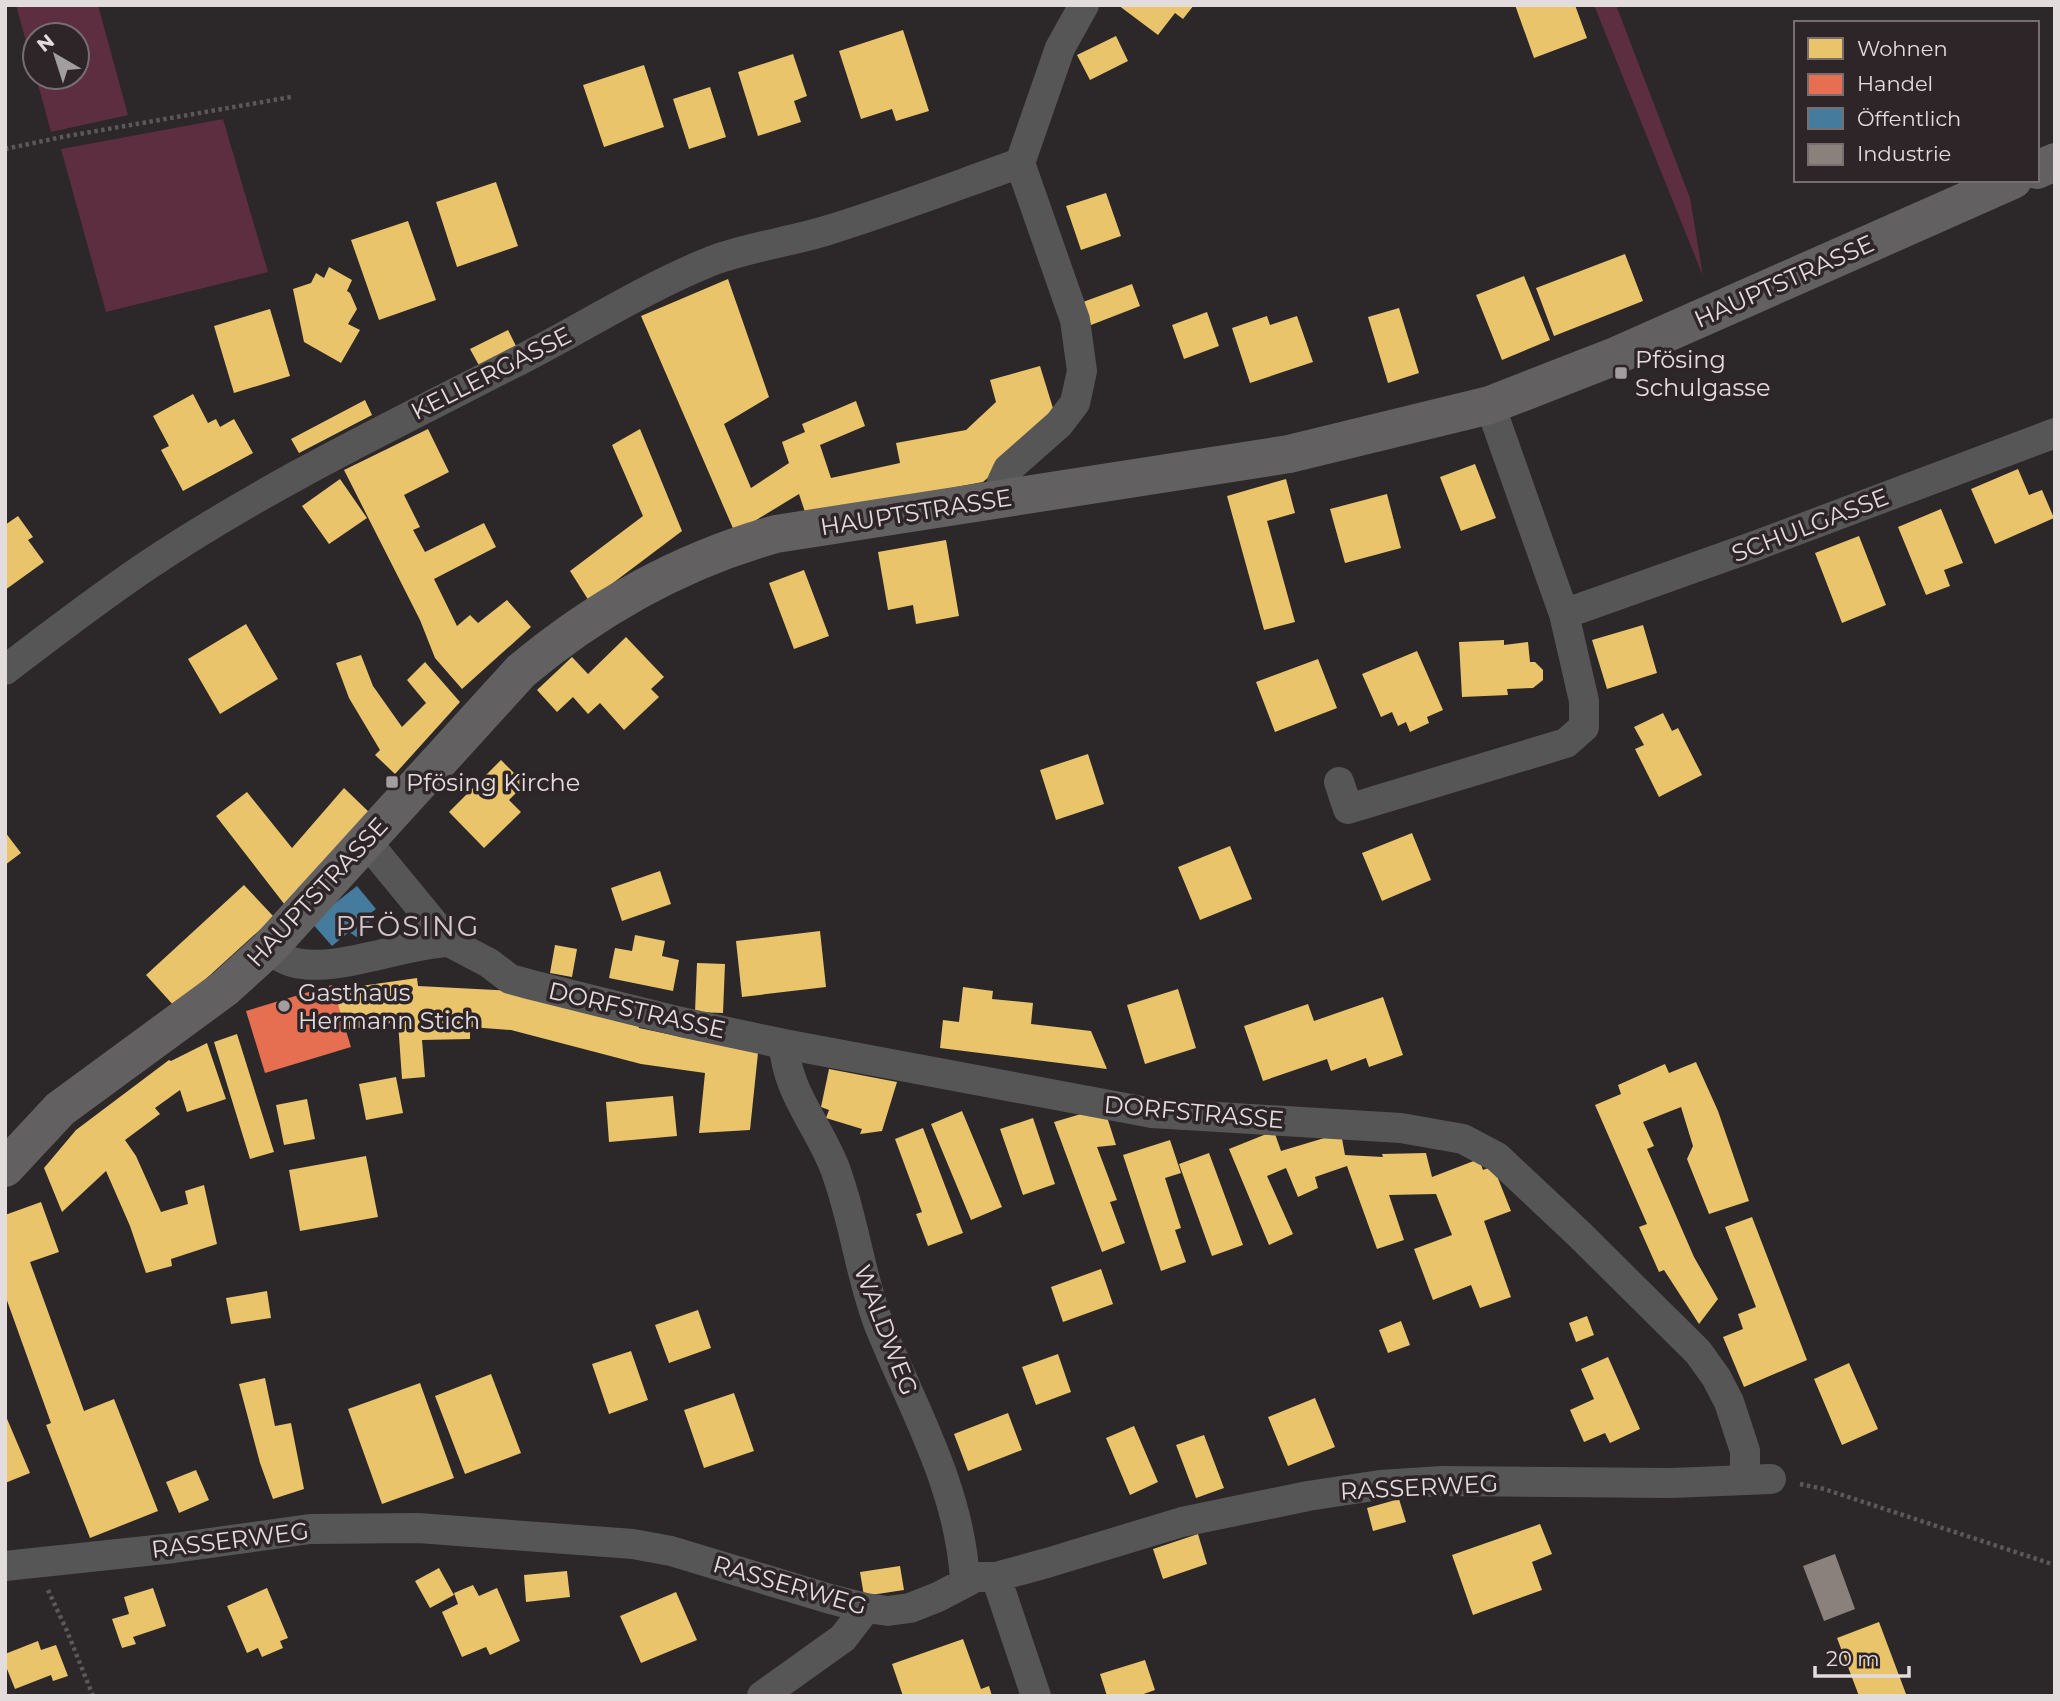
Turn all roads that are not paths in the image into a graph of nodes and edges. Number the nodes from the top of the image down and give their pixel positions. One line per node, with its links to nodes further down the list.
1 (1084, 5): 3 (street)
2 (2055, 162): 4 (street)
3 (1020, 163): 8 (street); 10 (street, KELLERGASSE)
4 (2039, 169)
5 (2008, 182): 6 (street, HAUPTSTRASSE)
6 (1490, 405): 8 (street, HAUPTSTRASSE); 9 (street)
7 (2055, 433): 9 (street, SCHULGASSE)
8 (1003, 499): 12 (street, HAUPTSTRASSE)
9 (1564, 614): 11 (street)
10 (5, 670)
11 (1339, 782)
12 (366, 841): 13 (street, DORFSTRASSE); 14 (street, HAUPTSTRASSE)
13 (449, 942): 14 (street); 15 (street, DORFSTRASSE)
14 (268, 949): 16 (street, HAUPTSTRASSE)
15 (784, 1044): 17 (street, DORFSTRASSE); 20 (street, WALDWEG)
16 (5, 1168)
17 (1758, 1479): 19 (street, RASSERWEG)
18 (5, 1566): 21 (street, RASSERWEG)
19 (996, 1577): 20 (street, RASSERWEG); 23 (street)
20 (965, 1581): 21 (street, RASSERWEG)
21 (866, 1608): 22 (street)
22 (762, 1696)
23 (1037, 1696)

